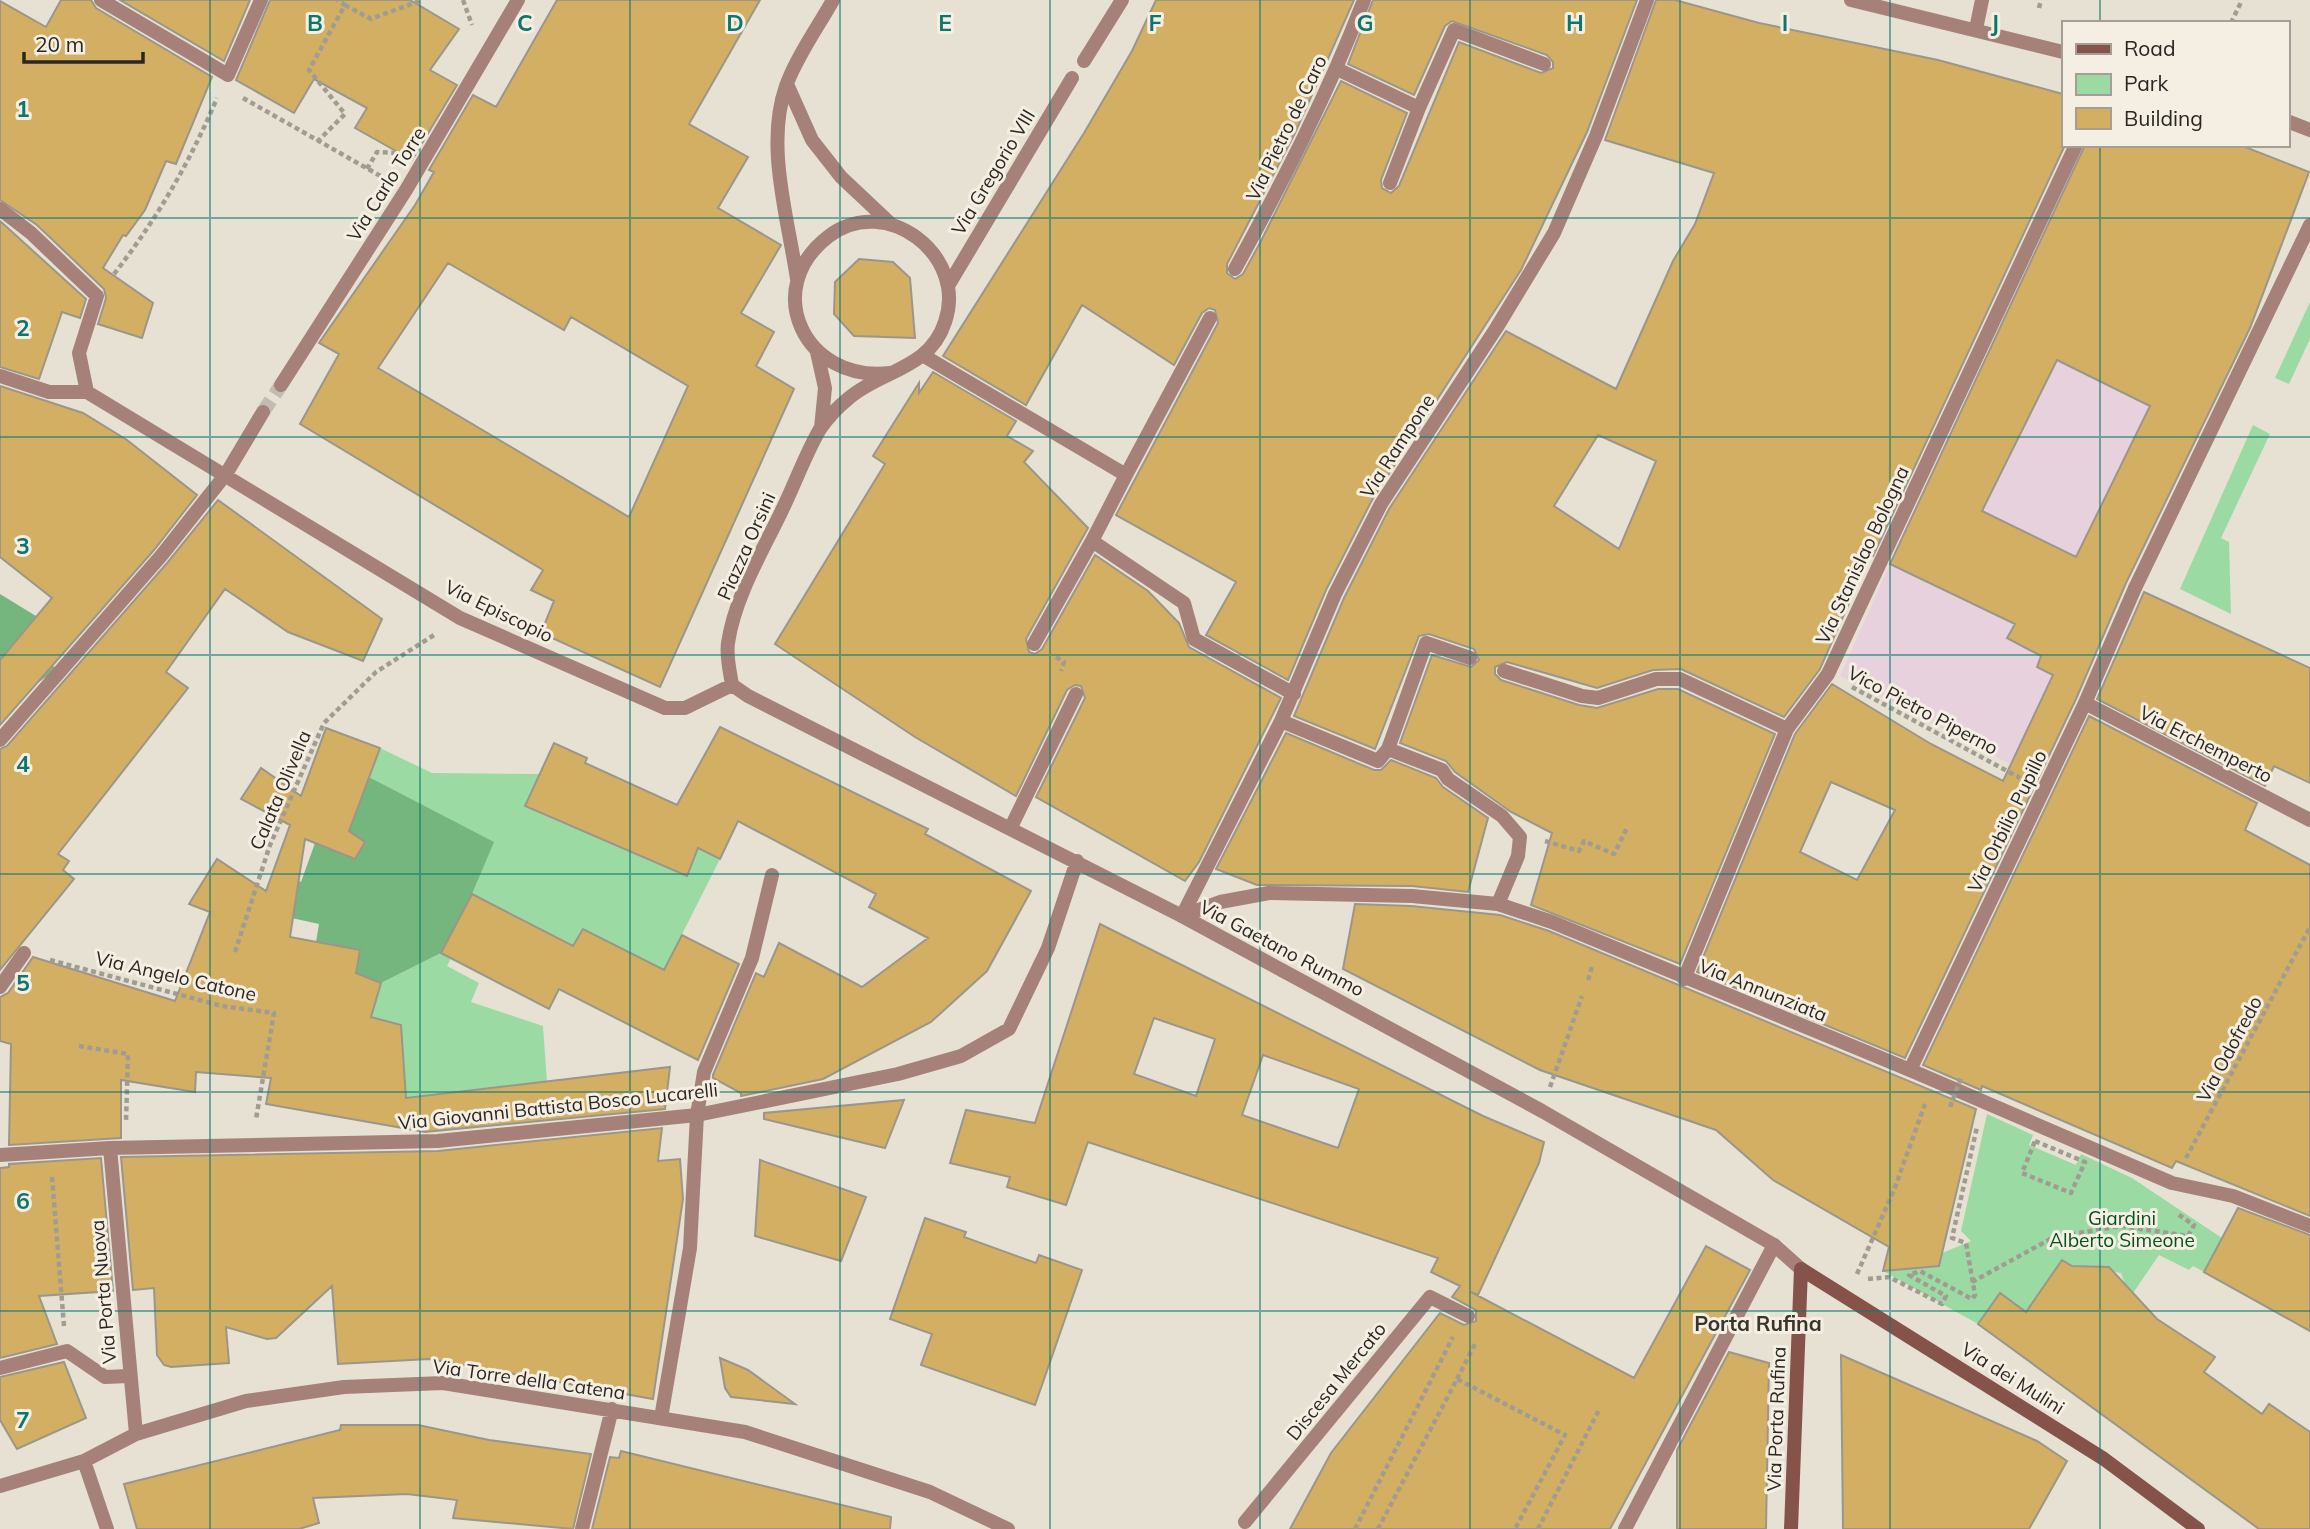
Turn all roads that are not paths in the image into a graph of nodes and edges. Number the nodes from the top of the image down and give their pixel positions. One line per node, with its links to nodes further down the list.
1 (101, 0): 2 (street)
2 (261, 0)
3 (518, 0): 33 (street, Via Carlo Torre)
4 (833, 0): 16 (street, Piazza Orsini)
5 (1122, 0): 12 (street)
6 (1364, 0): 14 (street, Via Pietro de Caro)
7 (1647, 0): 45 (street, Via Rampone)
8 (1851, 0): 10 (street)
9 (1982, 0): 10 (street)
10 (1976, 29): 11 (street)
11 (2062, 52)
12 (1084, 61)
13 (1544, 64): 17 (street)
14 (1337, 69): 17 (street); 25 (street, Via Pietro de Caro)
15 (1072, 78): 27 (street, Via Gregorio VIII)
16 (787, 84): 23 (street, Piazza Orsini); 26 (street, Piazza Orsini)
17 (1419, 108): 21 (street)
18 (2289, 122): 19 (street)
19 (2310, 130)
20 (2075, 147): 48 (street, Via Stanislao Bologna)
21 (1390, 183)
22 (0, 209): 34 (street)
23 (892, 225): 26 (street, Piazza Orsini); 27 (street, Piazza Orsini)
24 (2310, 226): 46 (street, Via Orbilio Pupillo)
25 (1235, 269)
26 (798, 280): 29 (street, Piazza Orsini)
27 (948, 286): 30 (street, Piazza Orsini)
28 (1210, 318): 38 (street)
29 (817, 352): 31 (street, Piazza Orsini); 36 (street, Piazza Orsini)
30 (924, 356): 31 (street, Piazza Orsini); 38 (street)
31 (890, 373): 36 (street, Piazza Orsini)
32 (0, 376): 34 (street)
33 (281, 386)
34 (87, 392): 37 (street, Via Episcopio)
35 (263, 412): 37 (street)
36 (821, 428): 43 (street, Piazza Orsini)
37 (226, 474): 43 (street, Via Episcopio); 49 (street)
38 (1126, 475): 39 (street)
39 (1092, 541): 40 (street); 45 (street)
40 (1034, 644)
41 (1470, 658): 50 (street)
42 (1504, 671): 48 (street)
43 (732, 685): 52 (street, Via Gaetano Rummo)
44 (1076, 694): 52 (street)
45 (1294, 694): 47 (street, Via Rampone)
46 (2085, 703): 51 (street, Via Erchemperto); 60 (street, Via Orbilio Pupillo)
47 (1281, 721): 50 (street); 56 (street, Via Rampone)
48 (1787, 729): 58 (street, Via Stanislao Bologna)
49 (0, 740)
50 (1388, 748): 55 (street)
51 (2310, 820)
52 (1011, 827): 53 (street, Via Gaetano Rummo)
53 (1077, 861): 56 (street, Via Gaetano Rummo); 61 (street, Via Giovanni Battista Bosco Lucarelli)
54 (772, 875): 61 (street)
55 (1498, 905): 56 (street, Via Annunziata); 58 (street, Via Annunziata)
56 (1182, 916): 65 (street, Via Gaetano Rummo)
57 (24, 953): 59 (street)
58 (1684, 979): 60 (street, Via Annunziata)
59 (0, 987)
60 (1910, 1070): 64 (street, Via Annunziata)
61 (696, 1115): 62 (street, Via Giovanni Battista Bosco Lucarelli); 71 (street)
62 (118, 1147): 63 (street, Via Giovanni Battista Bosco Lucarelli); 69 (street, Via Porta Nuova)
63 (0, 1155)
64 (2310, 1226)
65 (1774, 1245): 66 (street, Via Gaetano Rummo); 79 (street)
66 (1801, 1269): 80 (street, Via Porta Rufina); 81 (street, Via dei Mulini)
67 (1466, 1315): 75 (street, Discesa Mercato)
68 (0, 1367): 69 (street)
69 (129, 1376): 72 (street, Via Porta Nuova)
70 (612, 1409): 71 (street, Via Torre della Catena); 72 (street, Via Torre della Catena); 77 (street)
71 (662, 1418): 78 (street, Via Torre della Catena)
72 (136, 1434): 73 (street, Via Torre della Catena)
73 (84, 1461): 74 (street, Via Torre della Catena); 76 (street)
74 (0, 1486)
75 (1245, 1522)
76 (107, 1529)
77 (582, 1529)
78 (1008, 1529)
79 (1625, 1529)
80 (1791, 1529)
81 (2198, 1529)

